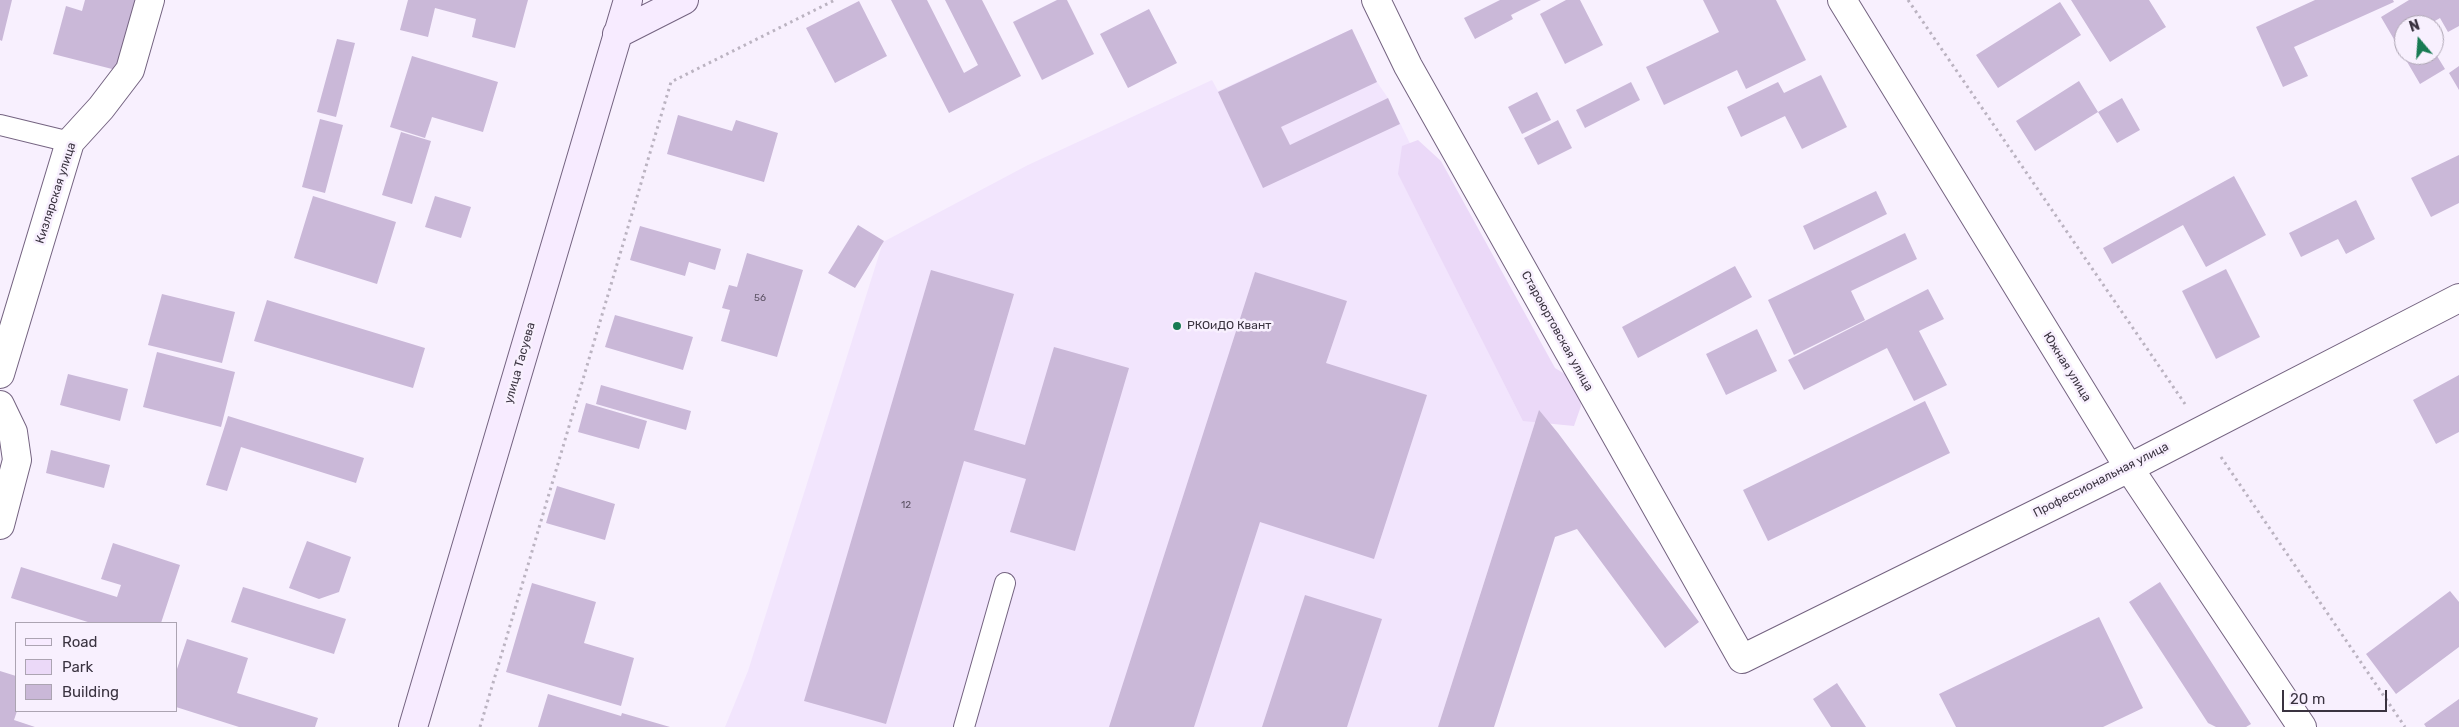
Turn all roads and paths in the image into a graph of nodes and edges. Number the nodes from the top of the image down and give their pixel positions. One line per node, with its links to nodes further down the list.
1 (150, 0): 10 (street, Кизлярская улица)
2 (628, 0): 8 (street, улица Тасуева)
3 (684, 0): 8 (street)
4 (834, 0): 20 (path)
5 (1376, 0): 18 (street, Староюртовская улица)
6 (1842, 0): 15 (street, Южная улица)
7 (1908, 0): 14 (path)
8 (617, 34): 19 (street, улица Тасуева)
9 (0, 125): 10 (lane)
10 (70, 142): 12 (street, Кизлярская улица)
11 (2459, 298): 14 (street, Профессиональная улица)
12 (0, 374)
13 (0, 405): 16 (street)
14 (2202, 429): 15 (street, Профессиональная улица); 23 (path)
15 (2129, 468): 18 (street, Профессиональная улица); 22 (street, Южная улица)
16 (0, 525)
17 (1005, 583): 21 (lane)
18 (1742, 659)
19 (413, 727)
20 (480, 727)
21 (964, 727)
22 (2302, 727)
23 (2405, 727)

